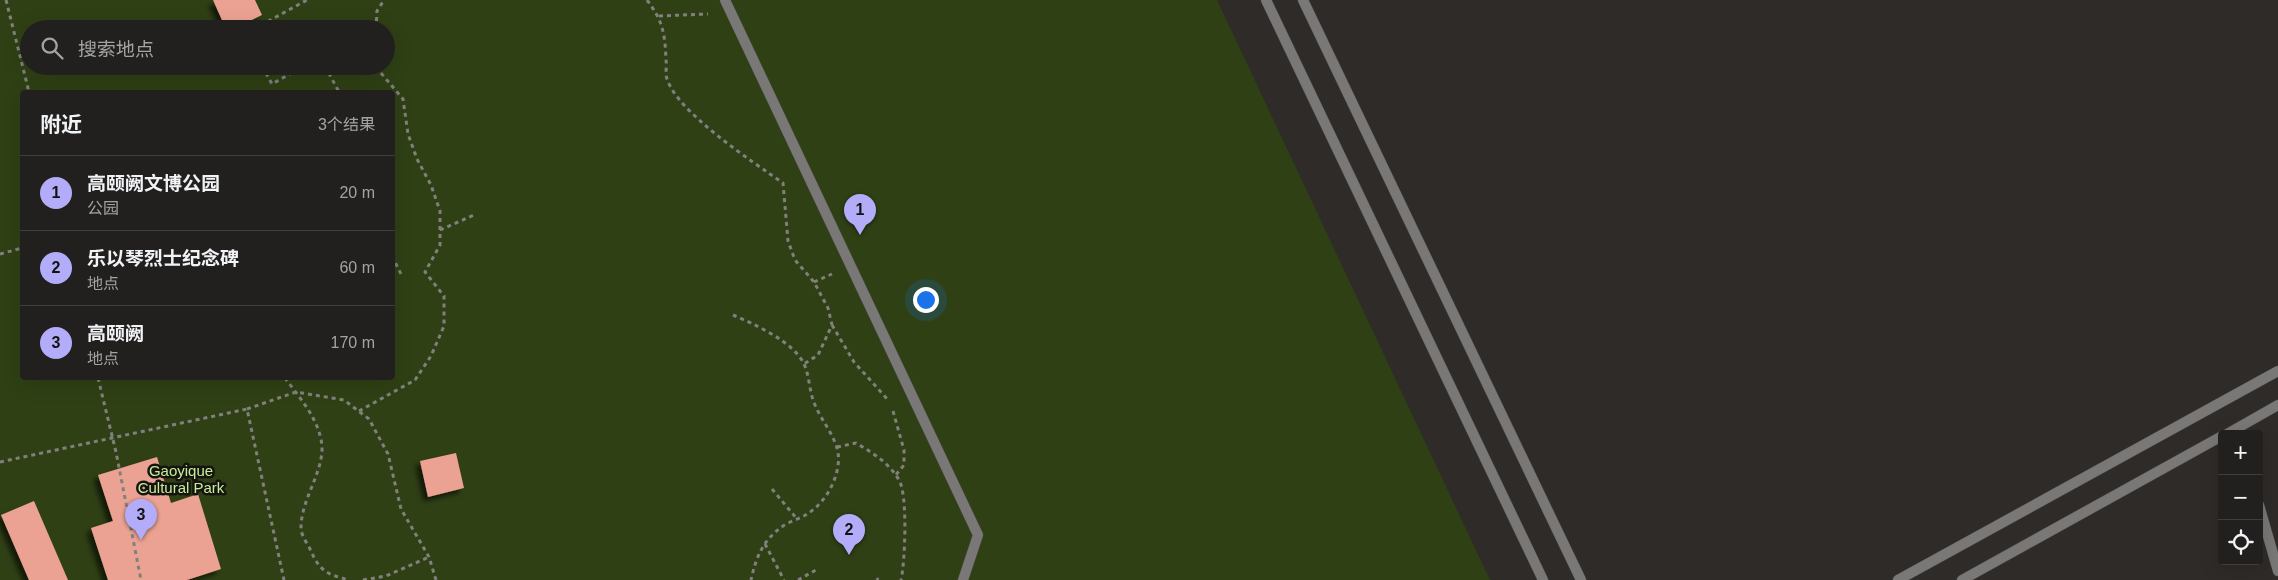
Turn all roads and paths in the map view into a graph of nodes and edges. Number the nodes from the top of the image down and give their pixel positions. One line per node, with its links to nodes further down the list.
1 (6, 0): 12 (path)
2 (307, 0): 10 (path)
3 (384, 0): 11 (path)
4 (647, 0): 9 (path)
5 (725, 0): 8 (street)
6 (1266, 0): 59 (street)
7 (1303, 0): 60 (street)
8 (731, 13): 9 (path); 58 (street)
9 (659, 16): 27 (path)
10 (270, 20)
11 (377, 20)
12 (20, 56)
13 (25, 75): 18 (path)
14 (267, 75): 15 (path)
15 (288, 75)
16 (330, 75): 19 (path)
17 (383, 75): 21 (path)
18 (28, 90)
19 (338, 90)
20 (474, 215): 21 (path)
21 (440, 230): 35 (path)
22 (20, 249): 23 (path)
23 (0, 254)
24 (395, 262): 25 (path)
25 (402, 276)
26 (733, 315): 28 (path)
27 (832, 325): 28 (path); 41 (path)
28 (804, 364): 39 (path)
29 (2278, 371): 61 (street)
30 (98, 380): 37 (path)
31 (287, 380): 32 (path)
32 (296, 392): 34 (path); 35 (path); 51 (path)
33 (2278, 405): 36 (street)
34 (247, 409): 37 (path); 50 (path)
35 (359, 411): 46 (path)
36 (2240, 430)
37 (113, 438): 40 (path); 49 (path)
38 (2218, 438): 62 (street)
39 (837, 447): 41 (path); 43 (path)
40 (0, 462)
41 (895, 476): 57 (path)
42 (772, 489): 43 (path)
43 (797, 519): 45 (path)
44 (2263, 519): 48 (street)
45 (765, 544): 54 (path); 55 (path)
46 (429, 556): 52 (path); 53 (path)
47 (816, 570): 56 (path)
48 (2278, 571)
49 (141, 580)
50 (284, 580)
51 (350, 580)
52 (363, 580)
53 (436, 580)
54 (751, 580)
55 (784, 580)
56 (798, 580)
57 (901, 580)
58 (963, 580)
59 (1543, 580)
60 (1581, 580)
61 (1898, 580)
62 (1962, 580)

